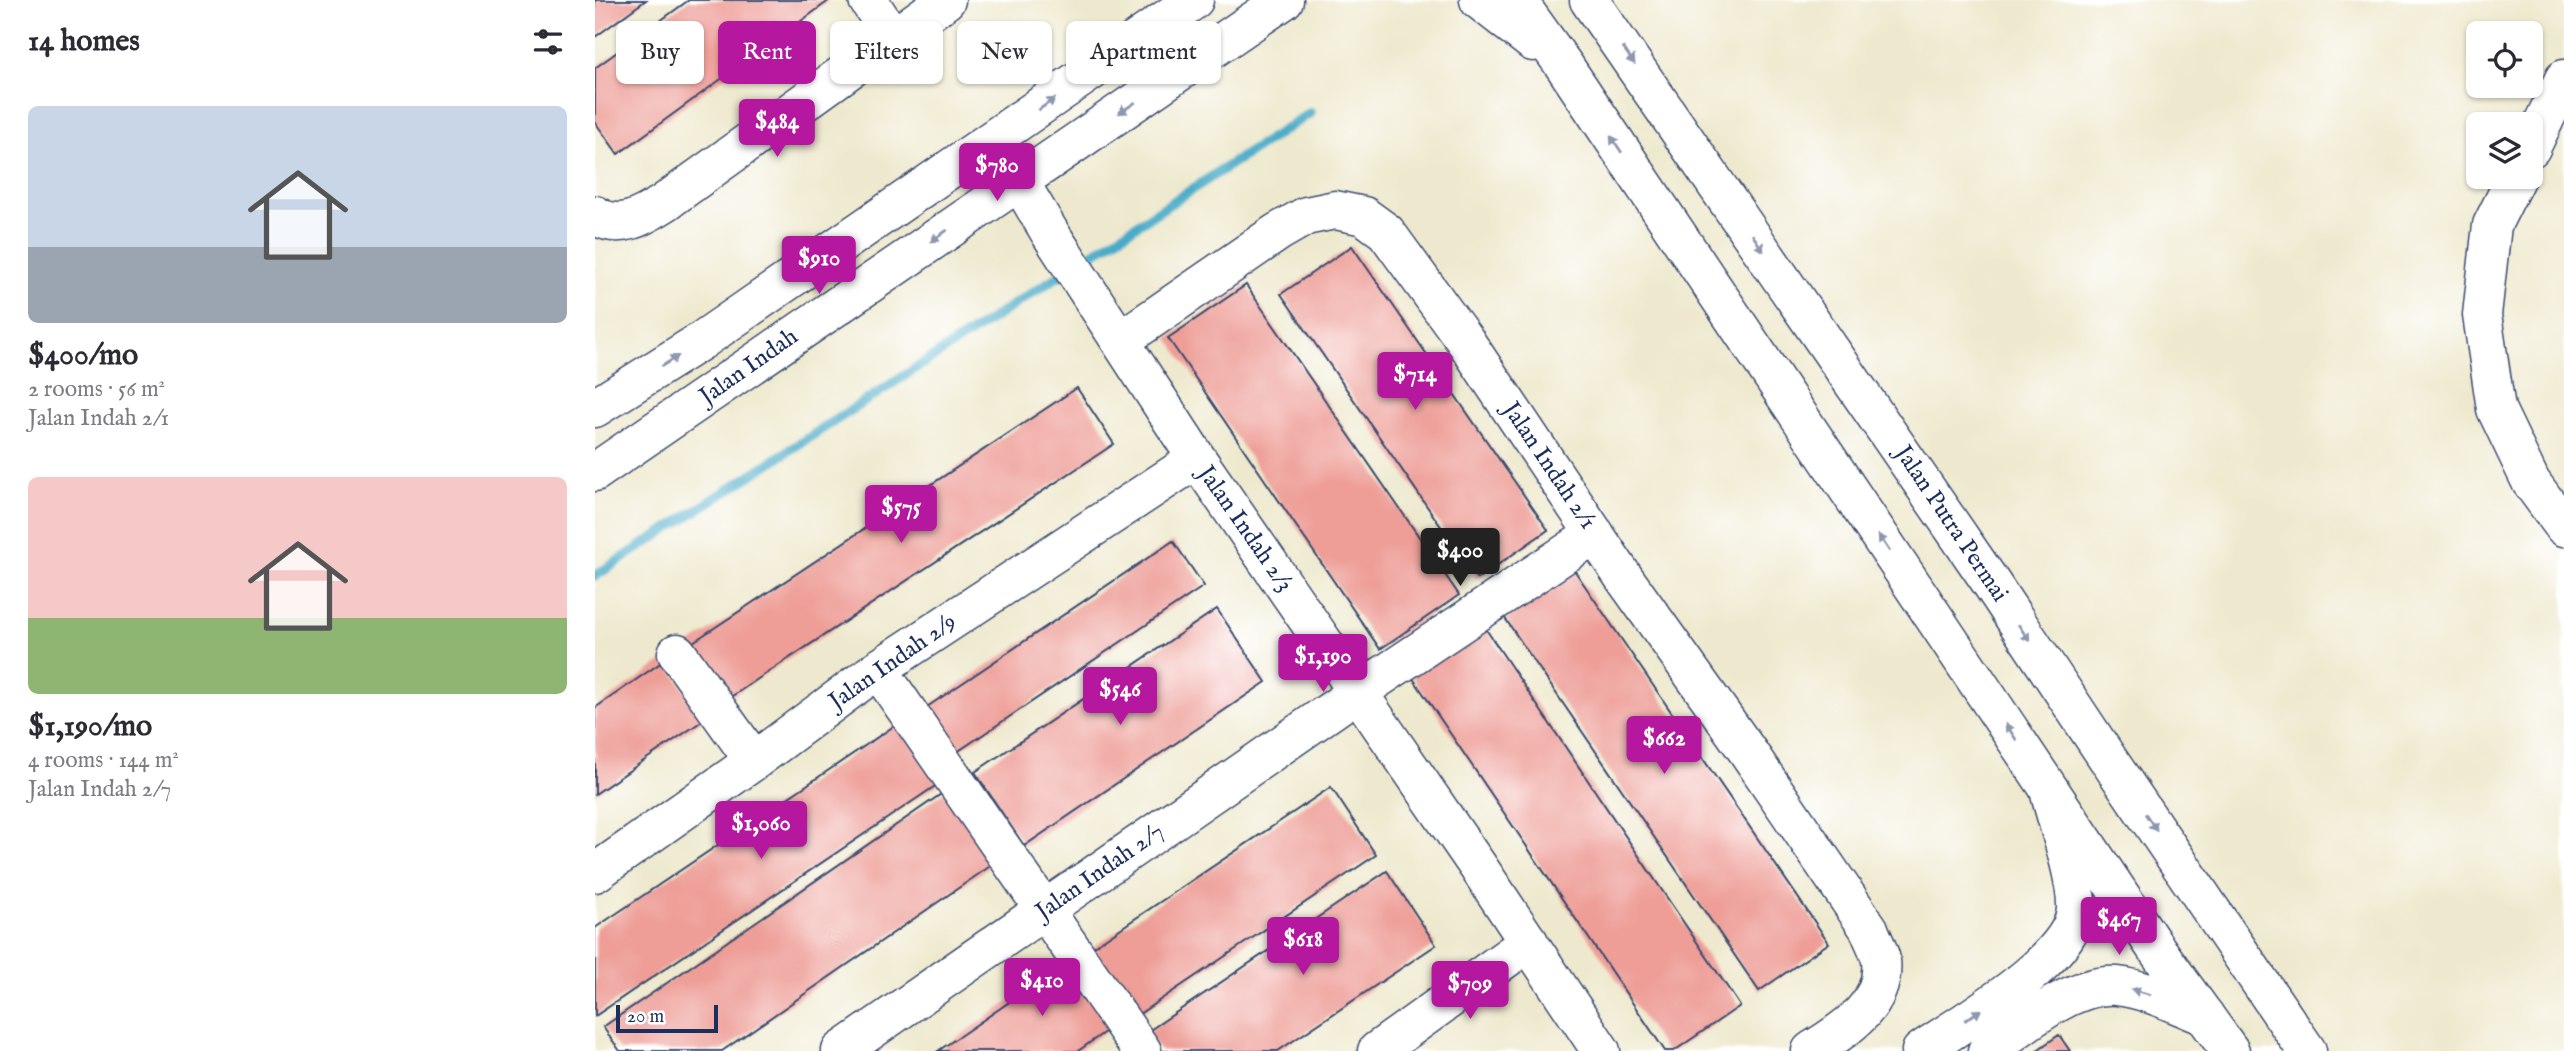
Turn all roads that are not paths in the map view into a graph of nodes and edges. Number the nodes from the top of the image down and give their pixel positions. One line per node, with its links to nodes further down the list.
1 (867, 0): 8 (street)
2 (946, 0): 9 (street)
3 (1194, 0): 14 (street, Jalan Indah, one-way to 3)
4 (1284, 0): 15 (street, Jalan Indah, one-way to 15)
5 (1479, 0): 10 (street)
6 (1517, 0): 10 (street)
7 (1589, 0): 42 (street, Jalan Putra Permai, one-way to 42)
8 (882, 21)
9 (918, 21)
10 (1565, 67): 29 (street, one-way to 10)
11 (2564, 79): 13 (street)
12 (831, 84): 17 (street)
13 (2543, 123)
14 (991, 143): 15 (street, Jalan Indah 2/3); 19 (street, Jalan Indah, one-way to 14)
15 (1019, 181): 18 (street, Jalan Indah 2/3); 20 (street, Jalan Indah, one-way to 20)
16 (2510, 189): 23 (street)
17 (595, 215)
18 (1121, 340): 21 (street, Jalan Indah 2/3); 24 (street, Jalan Indah 2/1)
19 (601, 392): 20 (street)
20 (645, 438): 22 (street, Jalan Indah)
21 (1197, 459): 26 (street, Jalan Indah 2/9); 27 (street, Jalan Indah 2/3)
22 (595, 472)
23 (2564, 527)
24 (1595, 534): 27 (street, Jalan Indah 2/7); 38 (street, Jalan Indah 2/1)
25 (677, 653): 28 (street)
26 (878, 669): 28 (street, Jalan Indah 2/9); 31 (street)
27 (1358, 692): 31 (street, Jalan Indah 2/7); 32 (street, Jalan Indah 2/3)
28 (754, 761): 30 (street, Jalan Indah 2/9)
29 (2049, 789): 33 (street); 39 (street, one-way to 29)
30 (595, 873)
31 (1046, 911): 34 (street, Jalan Indah 2/7); 35 (street)
32 (1529, 942): 36 (street); 37 (street, Jalan Indah 2/3)
33 (2205, 1016): 40 (street, one-way to 40); 41 (street)
34 (841, 1051)
35 (1142, 1051)
36 (1377, 1051)
37 (1601, 1051)
38 (1811, 1051)
39 (1921, 1051)
40 (1987, 1051)
41 (2230, 1051)
42 (2307, 1051)

